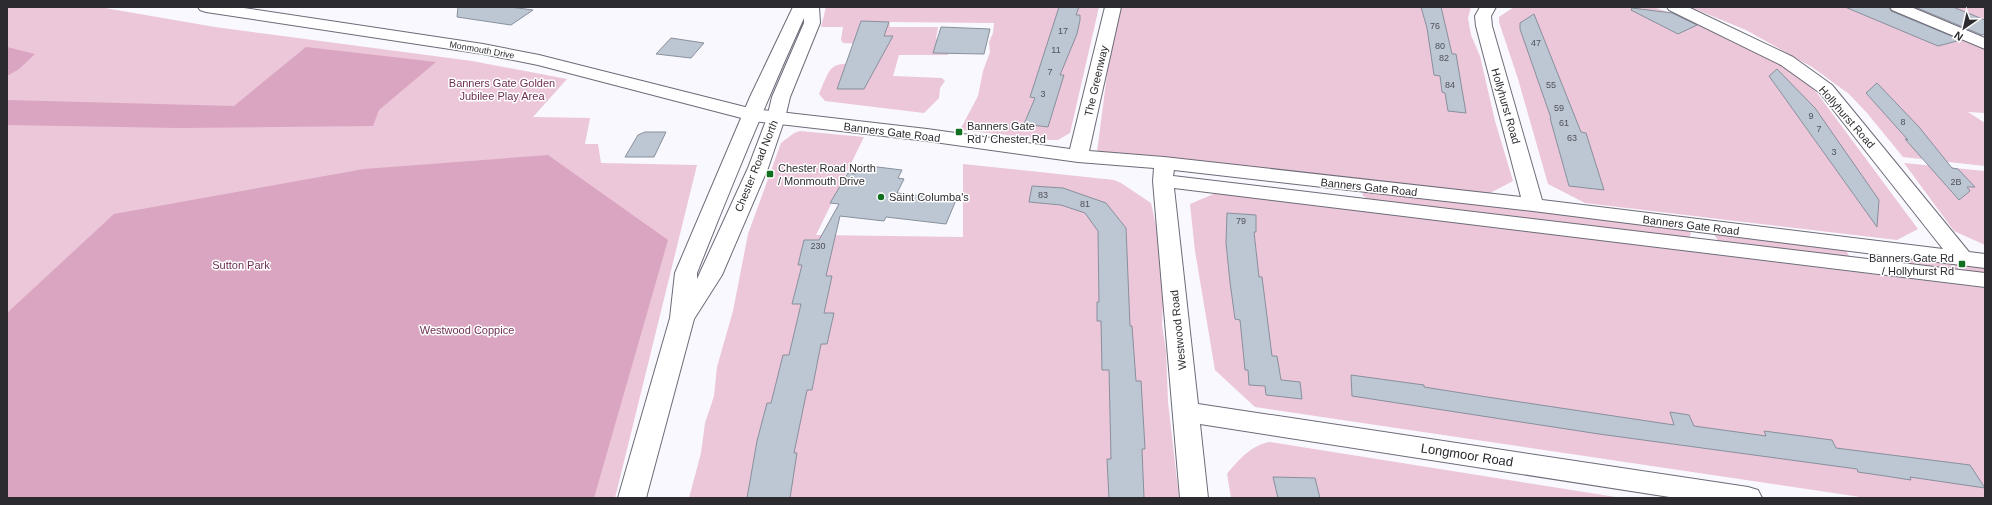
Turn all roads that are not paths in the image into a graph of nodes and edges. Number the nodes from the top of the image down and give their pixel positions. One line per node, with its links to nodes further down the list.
1 (206, 7): 8 (main road, Monmouth Drive)
2 (801, 7): 10 (main road, Chester Road North)
3 (811, 7): 11 (main road, Chester Road North)
4 (1113, 7): 12 (main road, The Greenway)
5 (1488, 7): 14 (main road, Hollyhurst Road)
6 (1675, 7): 15 (main road, Hollyhurst Road)
7 (1898, 7): 9 (main road)
8 (252, 10): 10 (main road, Monmouth Drive)
9 (1985, 44)
10 (753, 115): 11 (main road, Banners Gate Road); 18 (main road, Chester Road North)
11 (776, 118): 12 (main road, Banners Gate Road); 18 (main road, Chester Road North)
12 (1078, 156): 13 (main road, Banners Gate Road)
13 (1164, 172): 14 (main road, Banners Gate Road); 17 (main road, Banners Gate Road); 19 (main road, Westwood Road)
14 (1533, 205): 15 (main road, Banners Gate Road)
15 (1962, 258): 16 (main road, Banners Gate Road)
16 (1985, 261)
17 (1985, 280)
18 (682, 318): 20 (main road, Chester Road North)
19 (1186, 412): 21 (main road, Westwood Road); 22 (main road, Longmoor Road)
20 (632, 498)
21 (1194, 498)
22 (1748, 498)

